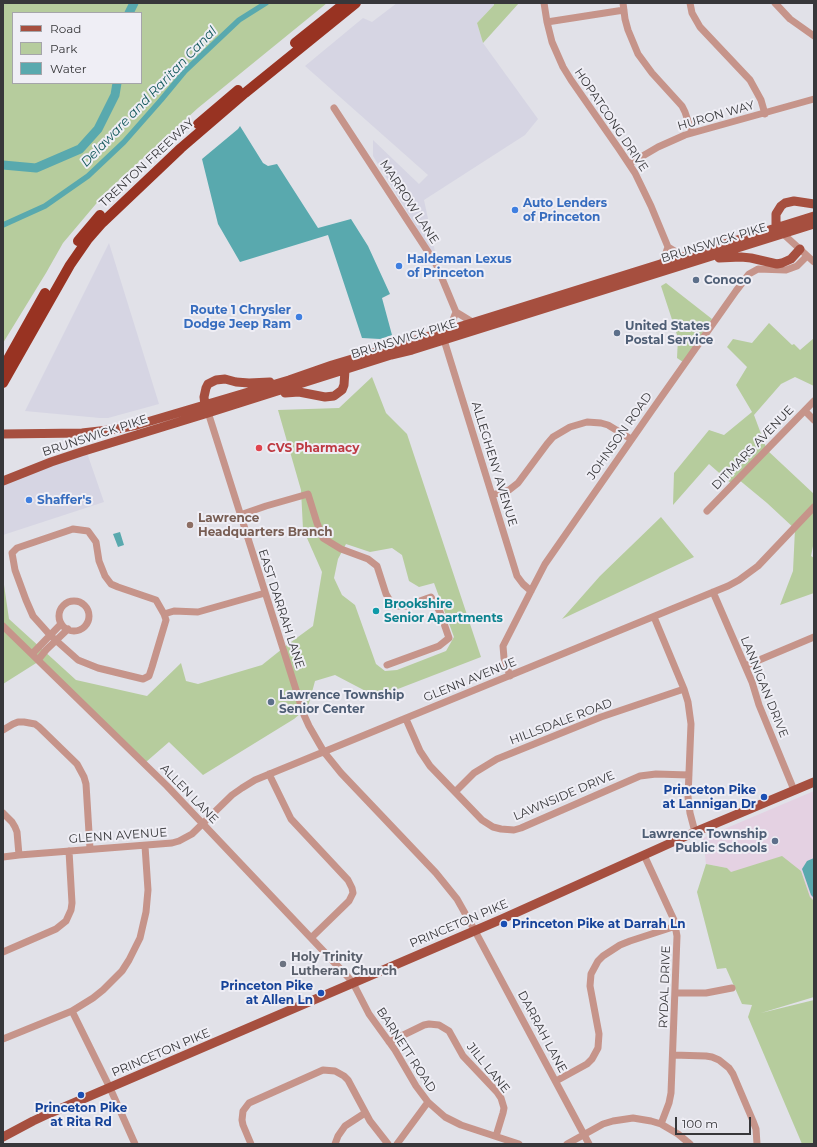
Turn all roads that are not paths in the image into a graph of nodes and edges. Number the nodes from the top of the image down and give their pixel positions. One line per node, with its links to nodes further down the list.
1 (345, 3): 29 (highway, TRENTON FREEWAY)
2 (356, 3): 31 (highway, TRENTON FREEWAY)
3 (544, 3): 7 (street, HOPATCONG DRIVE)
4 (690, 3): 11 (street)
5 (775, 3): 8 (street)
6 (624, 7): 7 (street); 12 (street)
7 (547, 22): 13 (street, HOPATCONG DRIVE)
8 (814, 36)
9 (814, 99): 11 (street, HURON WAY)
10 (334, 108): 24 (street, MARROW LANE)
11 (765, 114): 12 (street, HURON WAY)
12 (692, 133): 13 (street, HURON WAY)
13 (629, 164): 18 (street, HOPATCONG DRIVE)
14 (814, 204): 17 (main road)
15 (814, 216): 17 (main road, BRUNSWICK PIKE)
16 (814, 224): 17 (main road, BRUNSWICK PIKE)
17 (780, 231): 19 (street); 20 (main road, BRUNSWICK PIKE); 21 (main road, BRUNSWICK PIKE)
18 (668, 247): 20 (street); 23 (street)
19 (803, 252): 21 (main road); 22 (street); 38 (street, JOHNSON ROAD)
20 (684, 257): 23 (main road, BRUNSWICK PIKE)
21 (694, 262): 27 (main road, BRUNSWICK PIKE)
22 (814, 262)
23 (662, 264): 25 (main road, BRUNSWICK PIKE)
24 (456, 312): 25 (street); 26 (street)
25 (474, 323): 26 (main road, BRUNSWICK PIKE)
26 (449, 330): 28 (main road, BRUNSWICK PIKE)
27 (444, 340): 28 (main road, BRUNSWICK PIKE); 40 (street, ALLEGHENY AVENUE)
28 (339, 366): 30 (main road, BRUNSWICK PIKE); 32 (main road, BRUNSWICK PIKE); 32 (main road)
29 (3, 368)
30 (289, 380): 34 (main road, BRUNSWICK PIKE); 34 (main road)
31 (3, 383)
32 (259, 397): 34 (main road, BRUNSWICK PIKE)
33 (814, 401): 35 (street, DITMARS AVENUE)
34 (207, 409): 37 (main road, BRUNSWICK PIKE); 39 (main road, BRUNSWICK PIKE); 43 (street, EAST DARRAH LANE)
35 (805, 411): 36 (street); 42 (street, DITMARS AVENUE)
36 (814, 420)
37 (3, 434)
38 (631, 439): 40 (street); 44 (street, JOHNSON ROAD)
39 (3, 481)
40 (492, 496): 44 (street, ALLEGHENY AVENUE)
41 (814, 507): 45 (street, GLENN AVENUE)
42 (707, 511)
43 (240, 514): 46 (street, EAST DARRAH LANE); 57 (street)
44 (531, 591): 59 (street, JOHNSON ROAD)
45 (713, 592): 48 (street, GLENN AVENUE); 58 (street, LANNIGAN DRIVE)
46 (265, 593): 47 (street); 63 (street, EAST DARRAH LANE)
47 (164, 614): 52 (street); 54 (street)
48 (654, 617): 59 (street, GLENN AVENUE); 60 (street)
49 (61, 624): 51 (street); 51 (street); 52 (street)
50 (3, 626): 55 (street, ALLEN LANE)
51 (68, 629): 54 (street)
52 (50, 635): 54 (street); 55 (street)
53 (814, 637): 58 (street)
54 (57, 641): 56 (street)
55 (32, 654): 56 (street, ALLEN LANE)
56 (38, 660): 70 (street, ALLEN LANE)
57 (387, 665)
58 (745, 666): 67 (street, LANNIGAN DRIVE)
59 (510, 676): 61 (street, GLENN AVENUE)
60 (684, 689): 65 (street); 68 (street, HILLSDALE ROAD)
61 (406, 718): 63 (street, GLENN AVENUE); 68 (street, LAWNSIDE DRIVE)
62 (3, 730): 73 (street)
63 (324, 752): 64 (street, GLENN AVENUE); 79 (street, EAST DARRAH LANE)
64 (269, 774): 70 (street, GLENN AVENUE); 80 (street)
65 (689, 775): 68 (street, LAWNSIDE DRIVE); 71 (street)
66 (814, 782): 67 (main road, PRINCETON PIKE)
67 (794, 790): 71 (main road, PRINCETON PIKE)
68 (454, 792)
69 (3, 813): 75 (street)
70 (202, 824): 72 (street, GLENN AVENUE); 80 (street, ALLEN LANE)
71 (695, 832): 76 (main road, PRINCETON PIKE)
72 (145, 846): 73 (street, GLENN AVENUE); 85 (street)
73 (90, 850): 74 (street, GLENN AVENUE)
74 (69, 851): 75 (street, GLENN AVENUE); 81 (street)
75 (19, 855): 77 (street, GLENN AVENUE)
76 (644, 855): 78 (street, RYDAL DRIVE); 79 (main road, PRINCETON PIKE)
77 (3, 857)
78 (676, 926): 84 (street, RYDAL DRIVE); 89 (street)
79 (475, 930): 82 (main road, PRINCETON PIKE); 89 (street, DARRAH LANE)
80 (311, 938): 82 (street, ALLEN LANE)
81 (3, 952)
82 (353, 983): 87 (street, BARNETT ROAD); 90 (main road, PRINCETON PIKE)
83 (732, 988): 84 (street)
84 (676, 993): 88 (street, RYDAL DRIVE)
85 (72, 1011): 86 (street); 90 (street)
86 (3, 1039)
87 (389, 1042): 91 (street, BARNETT ROAD); 95 (street, JILL LANE)
88 (673, 1055): 93 (street, RYDAL DRIVE); 106 (street)
89 (556, 1081): 94 (street, DARRAH LANE)
90 (110, 1088): 96 (main road, PRINCETON PIKE); 98 (street)
91 (428, 1102): 95 (street, BARNETT ROAD); 101 (street)
92 (366, 1113): 97 (street); 99 (street); 100 (street)
93 (661, 1124): 94 (street); 105 (street)
94 (584, 1134): 103 (street); 104 (street, DARRAH LANE)
95 (496, 1136): 102 (street, BARNETT ROAD)
96 (3, 1137)
97 (249, 1143)
98 (135, 1144)
99 (335, 1144)
100 (388, 1144)
101 (397, 1144)
102 (519, 1144)
103 (567, 1144)
104 (589, 1144)
105 (690, 1144)
106 (757, 1144)

